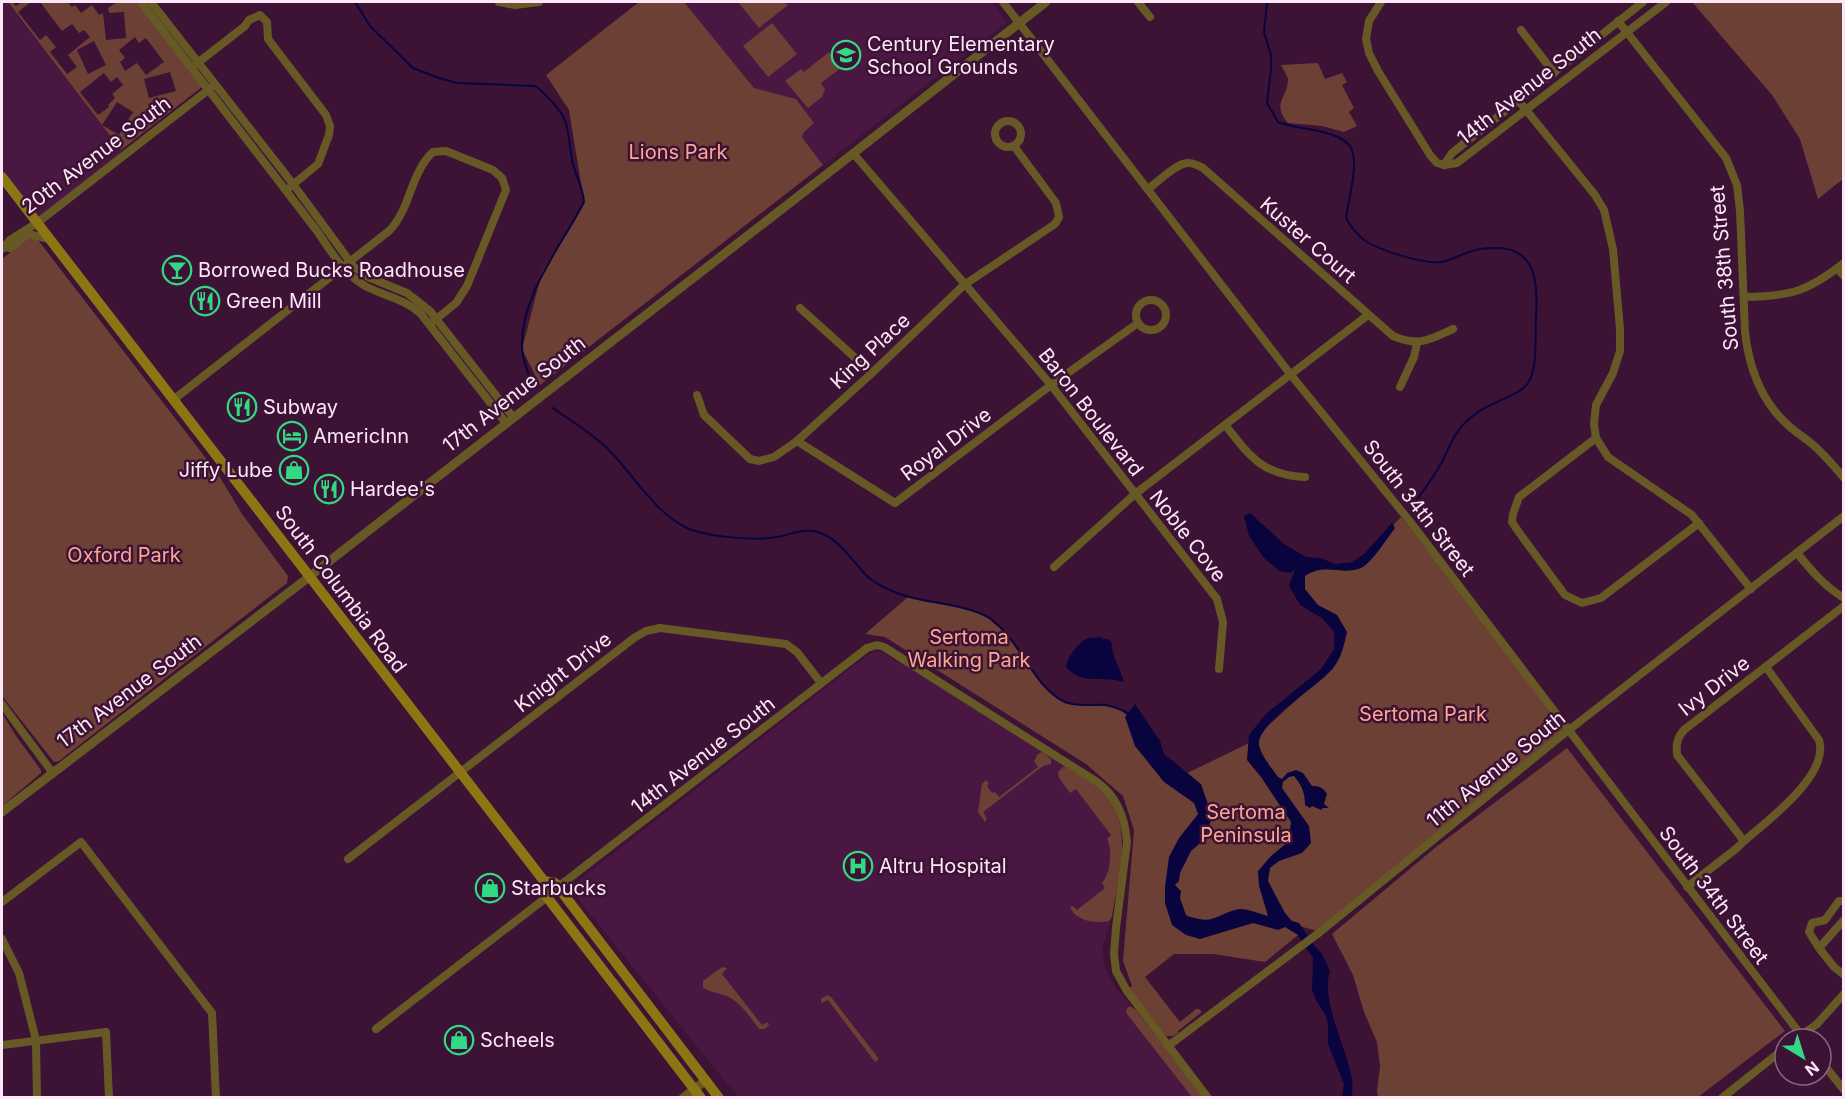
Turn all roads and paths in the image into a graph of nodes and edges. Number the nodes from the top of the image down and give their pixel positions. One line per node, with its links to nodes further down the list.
1 (141, 2): 11 (street)
2 (151, 2): 11 (street)
3 (499, 2): 4 (street)
4 (539, 2)
5 (1003, 2): 14 (street, South 34th Street)
6 (1046, 2): 14 (street, 17th Avenue South)
7 (1138, 2): 12 (street)
8 (1381, 2): 26 (street)
9 (1643, 2): 13 (street, 14th Avenue South)
10 (1666, 2): 16 (street, 14th Avenue South)
11 (155, 13): 17 (street); 18 (street)
12 (1150, 17)
13 (1618, 21): 16 (street, South 38th Street); 19 (street, 14th Avenue South)
14 (1019, 22): 25 (street, 17th Avenue South); 29 (street, South 34th Street)
15 (1521, 30): 19 (street)
16 (1627, 32): 23 (street, 14th Avenue South); 39 (street, South 38th Street)
17 (199, 62): 18 (street); 20 (street); 28 (street)
18 (191, 67): 21 (street)
19 (1554, 73): 22 (street, 14th Avenue South)
20 (216, 84): 21 (street, 20th Avenue South); 28 (street)
21 (208, 90): 30 (street); 31 (street, 20th Avenue South)
22 (1518, 100): 23 (street); 26 (street, 14th Avenue South)
23 (1526, 110): 26 (street, 14th Avenue South); 54 (street)
24 (1014, 146): 38 (street, King Place)
25 (853, 153): 38 (street, Baron Boulevard); 52 (street, 17th Avenue South)
26 (1444, 165)
27 (2, 177): 31 (main road, South Columbia Road)
28 (293, 184): 30 (street); 34 (street)
29 (1148, 189): 41 (street, Kuster Court); 47 (street, South 34th Street)
30 (286, 190): 36 (street)
31 (37, 223): 32 (main road, South Columbia Road); 33 (street, 20th Avenue South)
32 (50, 240): 33 (street, 20th Avenue South); 51 (main road, South Columbia Road)
33 (3, 248)
34 (350, 262): 36 (street); 42 (street); 42 (street)
35 (1840, 266): 37 (street); 39 (street)
36 (343, 268): 42 (street); 51 (street)
37 (1844, 276)
38 (964, 285): 46 (street, King Place); 48 (street, Baron Boulevard)
39 (1745, 297): 57 (street, South 38th Street)
40 (800, 308): 46 (street)
41 (1368, 315): 45 (street, Kuster Court); 47 (street, Baron Boulevard)
42 (434, 322): 52 (street)
43 (1138, 323): 43 (street); 48 (street)
44 (1453, 329): 45 (street)
45 (1417, 343): 49 (street)
46 (872, 373): 55 (street, King Place)
47 (1291, 375): 53 (street, Baron Boulevard); 71 (street, South 34th Street)
48 (1051, 385): 55 (street, Royal Drive); 58 (street, Baron Boulevard)
49 (1400, 387)
50 (697, 395): 55 (street, King Place)
51 (173, 400): 63 (main road, South Columbia Road)
52 (509, 420): 63 (street, 17th Avenue South)
53 (1226, 426): 56 (street); 58 (street, Baron Boulevard)
54 (1596, 438): 60 (street); 60 (street)
55 (797, 441)
56 (1305, 477)
57 (1844, 478)
58 (1135, 494): 62 (street); 68 (street, Noble Cove)
59 (1844, 516): 61 (street, 11th Avenue South)
60 (1699, 523): 64 (street)
61 (1797, 553): 64 (street, 11th Avenue South); 65 (street)
62 (1054, 567)
63 (309, 577): 72 (street, 17th Avenue South); 73 (main road, South Columbia Road)
64 (1751, 589): 71 (street, 11th Avenue South)
65 (1844, 598)
66 (1844, 606): 67 (street, Ivy Drive)
67 (1766, 666): 75 (street); 75 (street, Ivy Drive)
68 (1219, 669)
69 (821, 683): 73 (street, Knight Drive); 78 (street, 14th Avenue South); 94 (street, 14th Avenue South)
70 (2, 704): 72 (street)
71 (1569, 730): 79 (street, South 34th Street); 94 (street, 11th Avenue South)
72 (52, 772): 74 (street, 17th Avenue South)
73 (459, 773): 76 (street, Knight Drive); 77 (main road, South Columbia Road)
74 (2, 812)
75 (1744, 841): 79 (street)
76 (348, 859)
77 (544, 881): 78 (main road, South Columbia Road); 80 (main road, South Columbia Road)
78 (558, 887): 83 (main road)
79 (1687, 887): 89 (street, South 34th Street)
80 (547, 897): 83 (main road); 91 (street); 99 (main road, South Columbia Road)
81 (1844, 901): 86 (street)
82 (2, 902): 102 (street)
83 (581, 919): 97 (main road)
84 (1844, 920): 86 (street)
85 (2, 939): 92 (street)
86 (1819, 948): 87 (street)
87 (1844, 975)
88 (1844, 994): 90 (street)
89 (1792, 1027)
90 (1813, 1027)
91 (376, 1029)
92 (36, 1040): 93 (street); 100 (street); 101 (street)
93 (2, 1045)
94 (1168, 1046): 105 (street)
95 (1773, 1058): 106 (street)
96 (1833, 1075): 98 (street)
97 (706, 1080): 99 (street); 104 (main road)
98 (1844, 1089)
99 (698, 1093): 103 (street)
100 (37, 1098)
101 (109, 1098)
102 (216, 1098)
103 (682, 1098)
104 (719, 1098)
105 (1208, 1098)
106 (1722, 1098)

